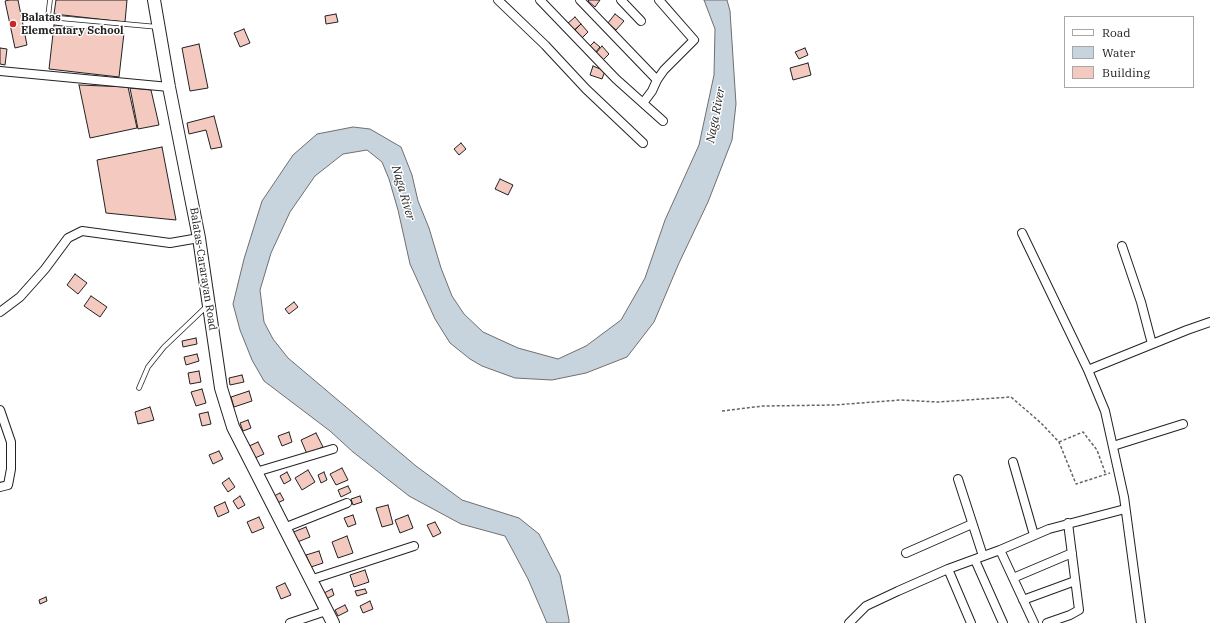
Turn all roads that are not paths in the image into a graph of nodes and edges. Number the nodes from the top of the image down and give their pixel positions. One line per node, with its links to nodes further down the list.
1 (50, 0): 9 (lane)
2 (154, 0): 9 (main road, Balatas-Cararayan Road)
3 (498, 0): 15 (street)
4 (540, 0): 13 (street)
5 (580, 0): 11 (street)
6 (620, 0): 8 (street)
7 (659, 0): 11 (street)
8 (641, 21)
9 (158, 27): 12 (main road, Balatas-Cararayan Road)
10 (0, 71): 12 (street)
11 (657, 80): 13 (street)
12 (169, 86): 17 (main road, Balatas-Cararayan Road)
13 (643, 103): 14 (street)
14 (663, 121)
15 (643, 143)
16 (1022, 233): 23 (street)
17 (199, 238): 19 (main road, Balatas-Cararayan Road); 20 (street)
18 (1122, 246): 22 (street)
19 (209, 304): 24 (lane); 30 (main road, Balatas-Cararayan Road)
20 (0, 312)
21 (1210, 322): 22 (street)
22 (1152, 344): 23 (street)
23 (1088, 370): 27 (street)
24 (139, 388)
25 (0, 410): 32 (street)
26 (1183, 424): 27 (street)
27 (1113, 446): 34 (street)
28 (333, 449): 30 (street)
29 (1013, 462): 38 (street)
30 (256, 472): 37 (main road, Balatas-Cararayan Road)
31 (958, 479): 35 (street)
32 (0, 488)
33 (347, 503): 37 (street)
34 (1126, 509): 36 (street); 57 (street)
35 (972, 524): 41 (street); 43 (street)
36 (1068, 524): 38 (street); 42 (street)
37 (284, 528): 46 (main road, Balatas-Cararayan Road)
38 (1034, 535): 40 (street)
39 (414, 546): 46 (street)
40 (1000, 550): 43 (street); 45 (street)
41 (906, 553)
42 (1072, 553): 45 (street); 47 (street)
43 (979, 558): 44 (street); 54 (street)
44 (948, 569): 52 (street); 53 (street)
45 (1013, 578): 48 (street)
46 (310, 580): 49 (main road, Balatas-Cararayan Road)
47 (1075, 581): 48 (street); 56 (street)
48 (1024, 600): 55 (street)
49 (326, 611): 50 (street); 51 (main road, Balatas-Cararayan Road)
50 (290, 623)
51 (333, 623)
52 (849, 623)
53 (971, 623)
54 (1003, 623)
55 (1034, 623)
56 (1046, 623)
57 (1141, 623)

